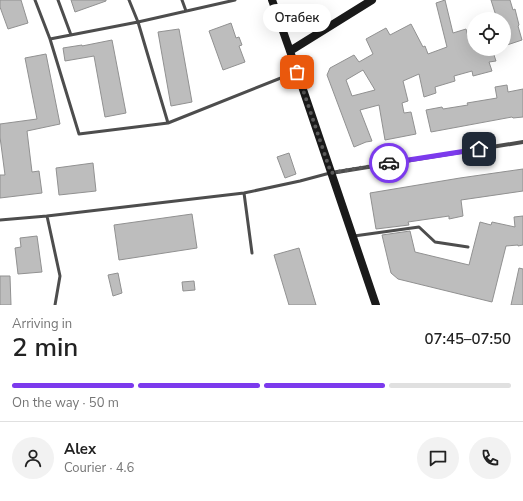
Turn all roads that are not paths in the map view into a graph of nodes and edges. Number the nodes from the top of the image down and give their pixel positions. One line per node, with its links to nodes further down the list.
1 (35, 0): 11 (lane)
2 (58, 0): 10 (lane)
3 (129, 0): 9 (lane)
4 (182, 0): 8 (lane)
5 (235, 0): 8 (lane)
6 (272, 0): 12 (street)
7 (372, 0): 12 (street)
8 (186, 11): 9 (lane)
9 (138, 22): 10 (lane); 14 (lane)
10 (71, 35): 11 (lane)
11 (50, 40): 14 (lane)
12 (290, 50): 13 (street)
13 (297, 72): 14 (lane); 16 (street)
14 (168, 123)
15 (523, 142): 16 (street)
16 (331, 173): 17 (lane); 20 (street)
17 (244, 193): 18 (lane); 22 (lane)
18 (47, 216): 19 (lane); 23 (lane)
19 (0, 220)
20 (353, 236): 21 (lane); 24 (street)
21 (468, 247)
22 (252, 253)
23 (55, 305)
24 (376, 305)

